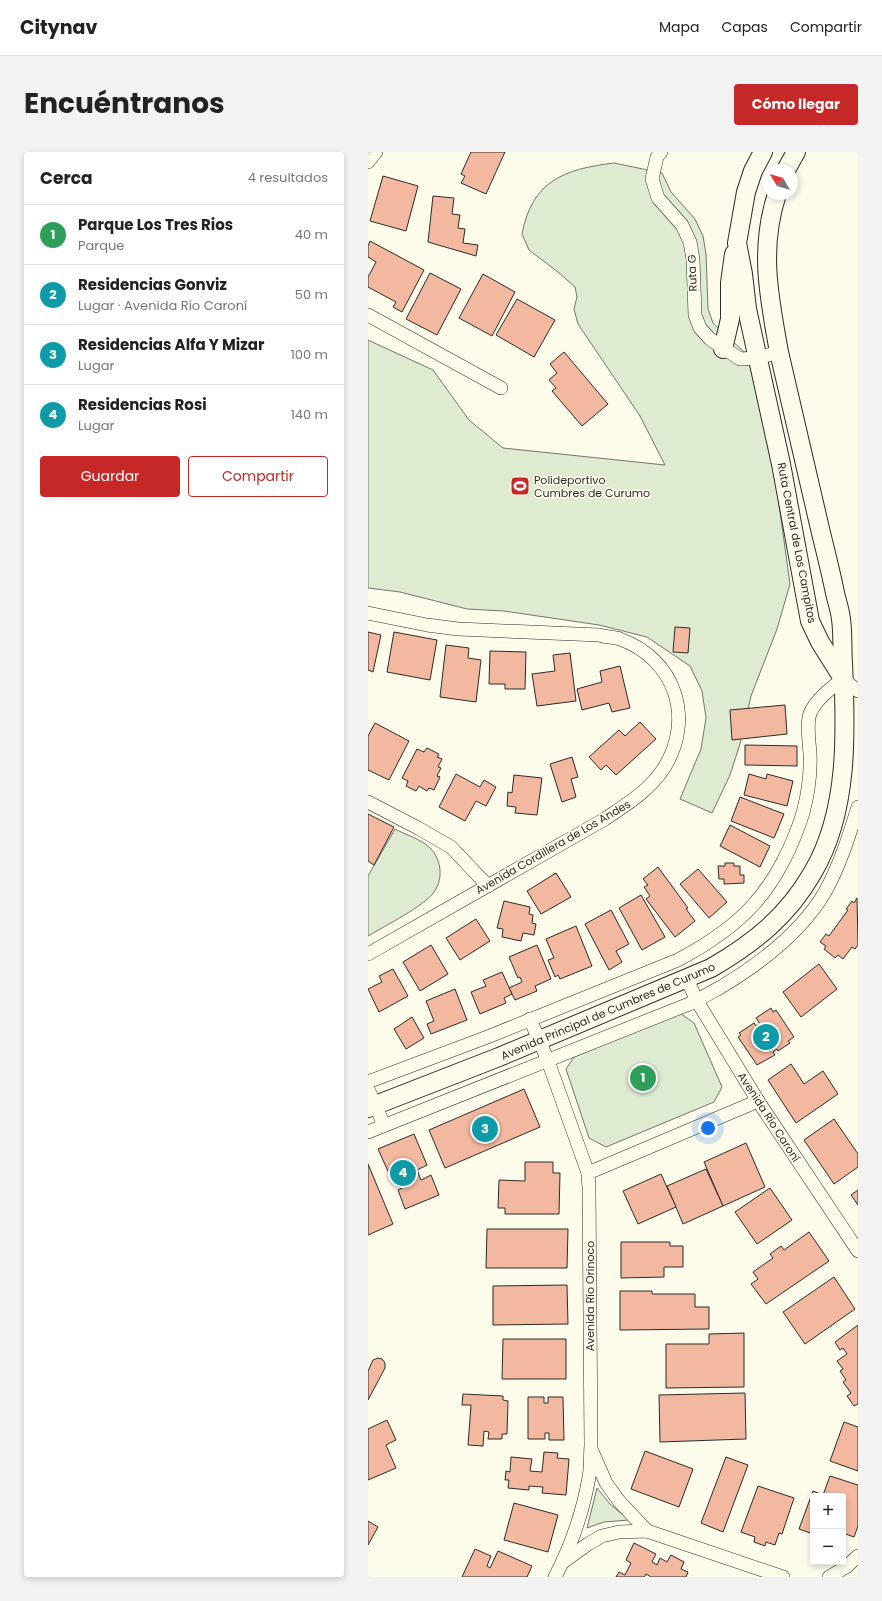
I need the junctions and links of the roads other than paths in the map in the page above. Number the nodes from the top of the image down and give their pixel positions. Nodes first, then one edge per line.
1 (376, 152) edge
2 (661, 152) edge
3 (762, 152) edge
4 (796, 152) edge
5 (368, 162) edge
6 (789, 164) edge
7 (776, 200) edge
8 (737, 243) junction
9 (368, 315) edge
10 (723, 349) junction
11 (779, 352) junction
12 (758, 358) junction
13 (501, 388) dead end
14 (368, 613) edge
15 (844, 680) junction
16 (858, 691) edge
17 (368, 802) edge
18 (858, 807) edge
19 (488, 886) junction
20 (368, 954) edge
21 (687, 979) junction
22 (697, 1001) junction
23 (530, 1019) junction
24 (539, 1040) junction
25 (548, 1061) junction
26 (368, 1082) edge
27 (370, 1100) edge
28 (758, 1102) junction
29 (384, 1126) junction
30 (368, 1132) edge
31 (588, 1173) junction
32 (858, 1250) edge
33 (591, 1446) junction
34 (647, 1531) junction
35 (858, 1556) edge
36 (563, 1563) junction
37 (555, 1577) edge
38 (783, 1577) edge
39 (829, 1577) edge

1 - 5 street
2 - 10 street, Ruta G
3 - 8 main road, Ruta Central de Los Campitos
4 - 6 main road
7 - 11 main road, Ruta Central de Los Campitos
8 - 10 main road
8 - 12 main road, Ruta Central de Los Campitos
9 - 13 street
10 - 12 street, Ruta G
11 - 12 street, Ruta G
11 - 15 main road, Ruta Central de Los Campitos
12 - 15 main road, Ruta Central de Los Campitos
14 - 19 street, Avenida Cordillera de Los Andes
15 - 16 street
15 - 21 main road, Avenida Principal de Cumbres de Curumo
15 - 23 street, Avenida Principal de Cumbres de Curumo
17 - 19 street
18 - 22 street, Avenida Principal de Cumbres de Curumo
19 - 20 street, Avenida Cordillera de Los Andes
21 - 22 street, Avenida Río Caroní
21 - 24 main road, Avenida Principal de Cumbres de Curumo
22 - 25 street, Avenida Principal de Cumbres de Curumo
22 - 28 street, Avenida Río Caroní
23 - 24 street, Avenida Río Orinoco
23 - 26 street, Avenida Principal de Cumbres de Curumo
24 - 25 street, Avenida Río Orinoco
24 - 27 main road, Avenida Principal de Cumbres de Curumo
25 - 29 street, Avenida Principal de Cumbres de Curumo
25 - 31 street, Avenida Río Orinoco
27 - 29 street
28 - 31 street
28 - 32 street, Avenida Río Caroní
29 - 30 street, Avenida Principal de Cumbres de Curumo
31 - 33 street, Avenida Río Orinoco
33 - 34 street
33 - 36 street, Avenida Río Orinoco
34 - 36 street
34 - 38 street
35 - 39 street
36 - 37 street, Avenida Río Orinoco

